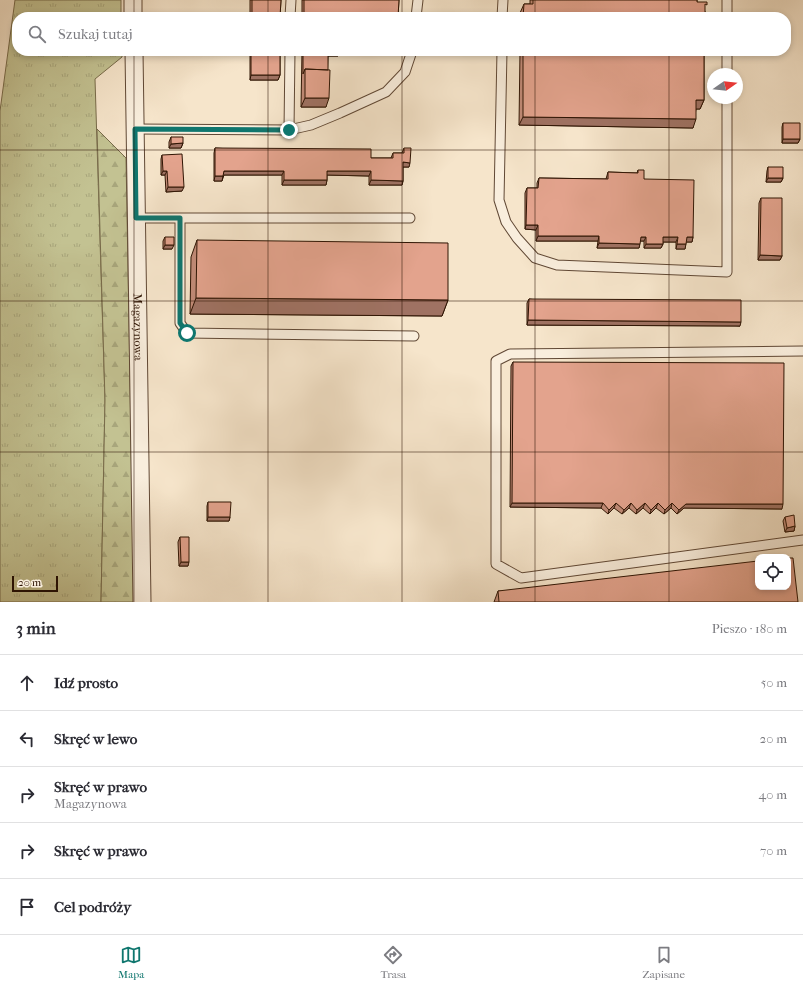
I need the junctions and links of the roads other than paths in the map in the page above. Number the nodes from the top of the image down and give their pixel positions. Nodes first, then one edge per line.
1 (133, 0) edge
2 (291, 0) edge
3 (418, 0) edge
4 (503, 0) edge
5 (727, 0) edge
6 (133, 12) edge
7 (290, 12) edge
8 (417, 12) edge
9 (502, 12) edge
10 (727, 12) edge
11 (134, 56) edge
12 (290, 56) edge
13 (410, 56) edge
14 (502, 56) edge
15 (727, 56) edge
16 (727, 68) edge
17 (727, 104) edge
18 (135, 129) junction
19 (289, 130) junction
20 (136, 218) junction
21 (180, 218) junction
22 (410, 218) dead end
23 (414, 336) dead end
24 (803, 351) edge
25 (803, 540) edge
26 (142, 602) edge

1 - 6 street
2 - 7 lane
3 - 8 lane
4 - 9 lane
5 - 10 lane
11 - 18 street, Magazynowa
12 - 19 lane
13 - 19 lane
14 - 17 lane
15 - 16 lane
18 - 19 lane
18 - 20 street, Magazynowa
20 - 21 lane
20 - 26 street, Magazynowa
21 - 22 lane
21 - 23 lane
24 - 25 lane

